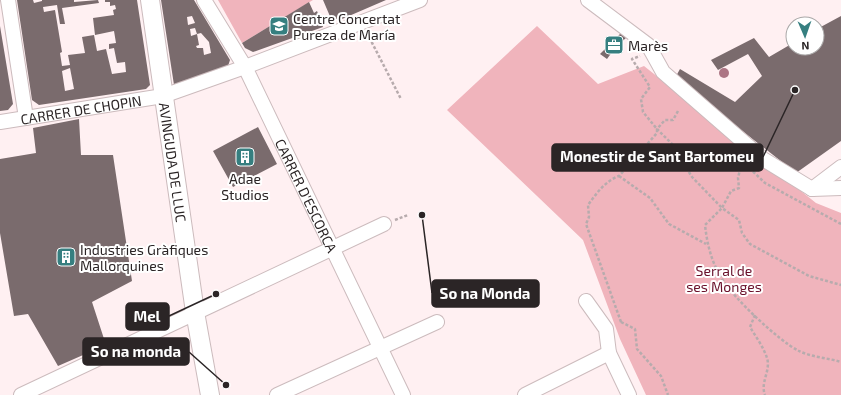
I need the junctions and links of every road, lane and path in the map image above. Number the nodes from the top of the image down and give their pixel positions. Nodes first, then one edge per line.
1 (8, 0) edge
2 (150, 0) edge
3 (204, 0) edge
4 (420, 0) edge
5 (588, 0) edge
6 (361, 22) junction
7 (652, 52) junction
8 (245, 67) junction
9 (163, 96) junction
10 (401, 99) dead end
11 (678, 111) dead end
12 (26, 118) junction
13 (0, 122) edge
14 (657, 129) junction
15 (841, 167) edge
16 (618, 176) junction
17 (841, 188) edge
18 (812, 189) junction
19 (722, 208) junction
20 (384, 224) dead end
21 (841, 224) edge
22 (707, 244) junction
23 (331, 248) junction
24 (841, 286) edge
25 (586, 301) dead end
26 (195, 312) junction
27 (756, 316) junction
28 (437, 322) dead end
29 (621, 322) junction
30 (606, 329) junction
31 (380, 349) junction
32 (609, 353) junction
33 (841, 362) edge
34 (21, 395) edge
35 (210, 395) edge
36 (277, 395) edge
37 (403, 395) edge
38 (525, 395) edge
39 (629, 395) edge
40 (668, 395) edge
41 (765, 395) edge

1 - 12 street
2 - 9 main road, AVINGUDA DE LLUC
3 - 8 street, CARRER D'ESCORCA
4 - 6 street, CARRER DE CHOPIN
5 - 7 street
6 - 8 street, CARRER DE CHOPIN
6 - 10 path
7 - 14 path
7 - 18 street
8 - 9 street, CARRER DE CHOPIN
8 - 23 street, CARRER D'ESCORCA
9 - 12 street, CARRER DE CHOPIN
9 - 26 main road, AVINGUDA DE LLUC
11 - 14 path
12 - 13 street, CARRER DE CHOPIN
14 - 16 path
14 - 19 path
15 - 18 street
16 - 22 path
16 - 29 path
17 - 18 street
19 - 21 path
19 - 22 path
19 - 24 path
20 - 23 street
22 - 27 path
23 - 26 street
23 - 31 street, CARRER D'ESCORCA
25 - 30 street
26 - 34 street
26 - 35 main road, AVINGUDA DE LLUC
27 - 33 path
27 - 41 path
28 - 31 street
29 - 30 path
29 - 40 path
30 - 32 street
31 - 36 street
31 - 37 street, CARRER D'ESCORCA
32 - 38 street
32 - 39 street

